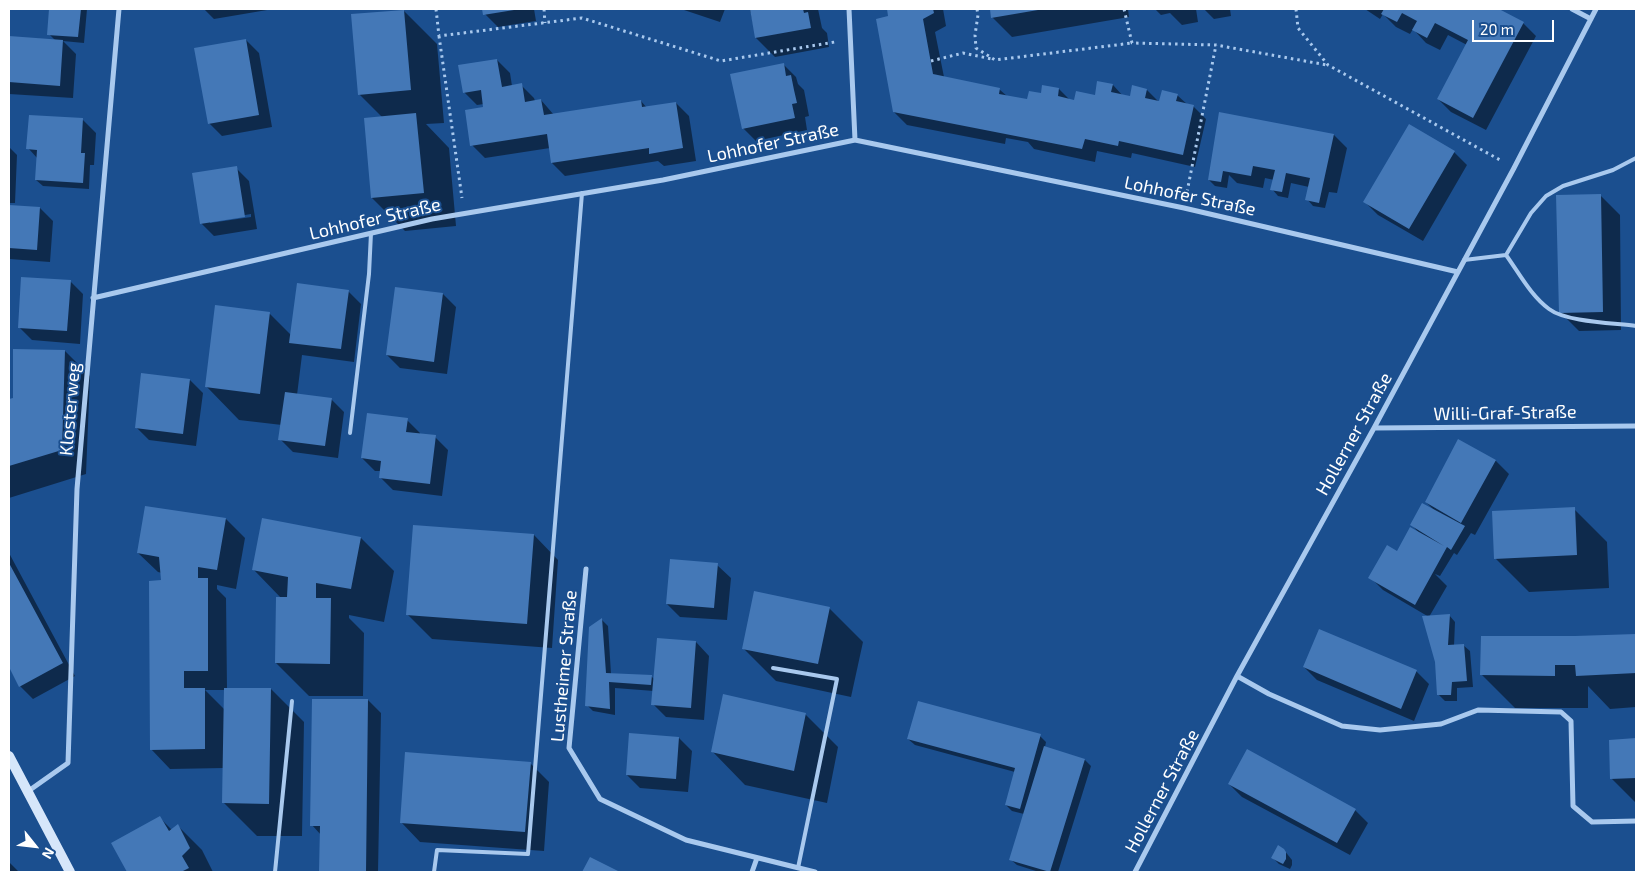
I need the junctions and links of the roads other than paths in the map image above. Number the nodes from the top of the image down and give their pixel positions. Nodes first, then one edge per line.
1 (119, 9) edge
2 (849, 9) edge
3 (1572, 9) edge
4 (1596, 9) edge
5 (1591, 19) junction
6 (855, 140) junction
7 (1636, 158) edge
8 (582, 193) junction
9 (371, 233) junction
10 (1506, 255) junction
11 (1464, 260) junction
12 (1458, 272) junction
13 (93, 298) junction
14 (1636, 326) edge
15 (1636, 426) edge
16 (1374, 428) junction
17 (350, 433) dead end
18 (586, 569) dead end
19 (773, 668) dead end
20 (1237, 676) junction
21 (292, 701) dead end
22 (9, 756) edge
23 (27, 792) junction
24 (1636, 821) edge
25 (757, 858) junction
26 (798, 868) junction
27 (70, 872) edge
28 (275, 872) edge
29 (434, 872) edge
30 (752, 872) edge
31 (815, 872) edge
32 (1135, 872) edge

1 - 13 street, Klosterweg
2 - 6 street
3 - 5 street
4 - 5 street, Hollerner Straße
5 - 11 street, Hollerner Straße
6 - 8 street, Lohhofer Straße
6 - 12 street, Lohhofer Straße
7 - 10 lane
8 - 9 street, Lohhofer Straße
8 - 29 lane
9 - 13 street, Lohhofer Straße
9 - 17 lane
10 - 11 lane
10 - 14 lane
11 - 12 street, Hollerner Straße
12 - 16 street, Hollerner Straße
13 - 23 street, Klosterweg
15 - 16 street, Willi-Graf-Straße
16 - 20 street, Hollerner Straße
18 - 25 street, Lustheimer Straße
19 - 26 lane
20 - 24 street
20 - 32 street, Hollerner Straße
21 - 28 lane
22 - 23 main road
23 - 27 main road
25 - 26 street, Lustheimer Straße
25 - 30 street
26 - 31 street, Lustheimer Straße

